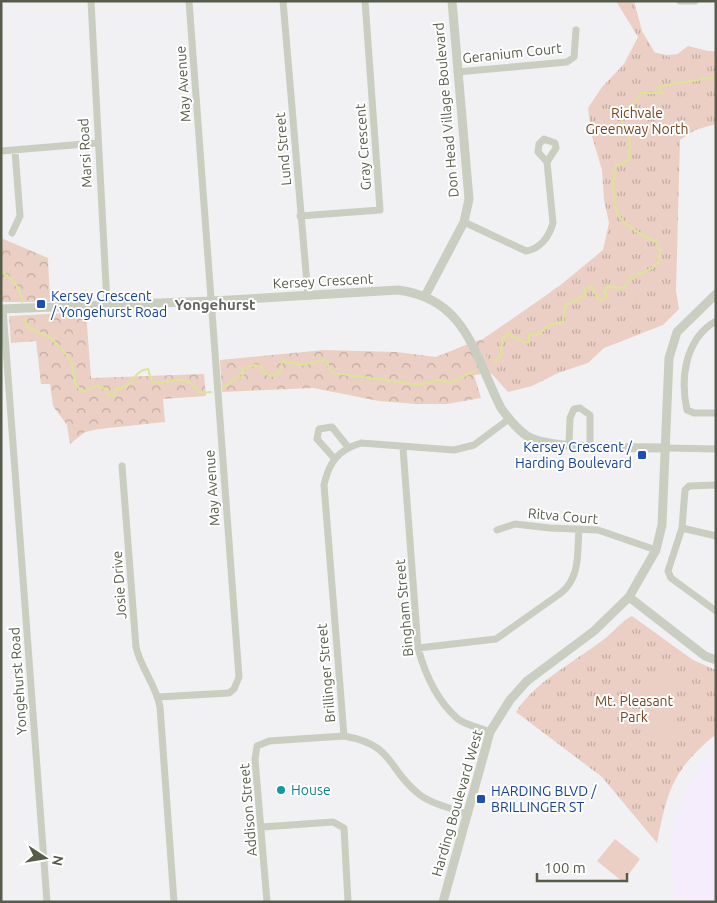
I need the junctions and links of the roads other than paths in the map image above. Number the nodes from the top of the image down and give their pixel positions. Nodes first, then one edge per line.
1 (91, 1) edge
2 (189, 1) edge
3 (283, 1) edge
4 (365, 1) edge
5 (452, 1) edge
6 (680, 1) edge
7 (695, 1) edge
8 (576, 30) dead end
9 (457, 72) junction
10 (97, 144) junction
11 (1, 151) edge
12 (15, 151) junction
13 (547, 162) dead end
14 (300, 216) junction
15 (464, 222) junction
16 (12, 233) dead end
17 (716, 294) edge
18 (308, 296) junction
19 (425, 296) junction
20 (212, 301) junction
21 (107, 304) junction
22 (2, 309) edge
23 (716, 321) edge
24 (716, 413) edge
25 (509, 419) junction
26 (569, 445) junction
27 (590, 446) junction
28 (348, 447) junction
29 (403, 448) junction
30 (666, 448) junction
31 (716, 449) edge
32 (334, 458) junction
33 (122, 466) dead end
34 (716, 485) edge
35 (682, 528) junction
36 (579, 529) junction
37 (497, 530) dead end
38 (716, 536) edge
39 (656, 550) junction
40 (629, 597) junction
41 (716, 611) edge
42 (418, 648) junction
43 (716, 660) edge
44 (158, 697) junction
45 (490, 732) junction
46 (344, 736) junction
47 (467, 814) junction
48 (262, 827) junction
49 (47, 902) edge
50 (174, 902) edge
51 (267, 902) edge
52 (348, 902) edge
53 (443, 902) edge

1 - 10 street, Marsi Road
2 - 20 street, May Avenue
3 - 14 street, Lund Street
4 - 14 street, Gray Crescent
5 - 9 street, Don Head Village Boulevard
6 - 7 street
8 - 9 street, Geranium Court
9 - 15 street, Don Head Village Boulevard
10 - 12 street
10 - 21 street, Marsi Road
11 - 12 street
12 - 16 street
13 - 15 street
14 - 18 street, Lund Street
15 - 19 street, Don Head Village Boulevard
17 - 30 street, Harding Boulevard West
18 - 19 street, Kersey Crescent
18 - 20 street, Kersey Crescent
19 - 25 street, Kersey Crescent
20 - 21 street, Kersey Crescent
20 - 44 street, May Avenue
21 - 22 street, Kersey Crescent
22 - 49 street, Yongehurst Road
23 - 24 street
25 - 26 street, Kersey Crescent
25 - 29 street
26 - 27 street, Kersey Crescent
26 - 27 street
27 - 30 street, Kersey Crescent
28 - 29 street
28 - 32 street
28 - 32 street
29 - 42 street, Bingham Street
30 - 31 street
30 - 39 street, Harding Boulevard West
32 - 46 street, Brillinger Street
33 - 44 street, Josie Drive
34 - 35 street
35 - 38 street
35 - 41 street
36 - 37 street, Ritva Court
36 - 39 street, Ritva Court
36 - 42 street
39 - 40 street, Harding Boulevard West
40 - 43 street
40 - 45 street, Harding Boulevard West
42 - 45 street, Bingham Street
44 - 50 street
45 - 47 street, Harding Boulevard West
46 - 47 street, Brillinger Street
46 - 48 street, Addison Street
47 - 53 street, Harding Boulevard West
48 - 51 street, Addison Street
48 - 52 street

